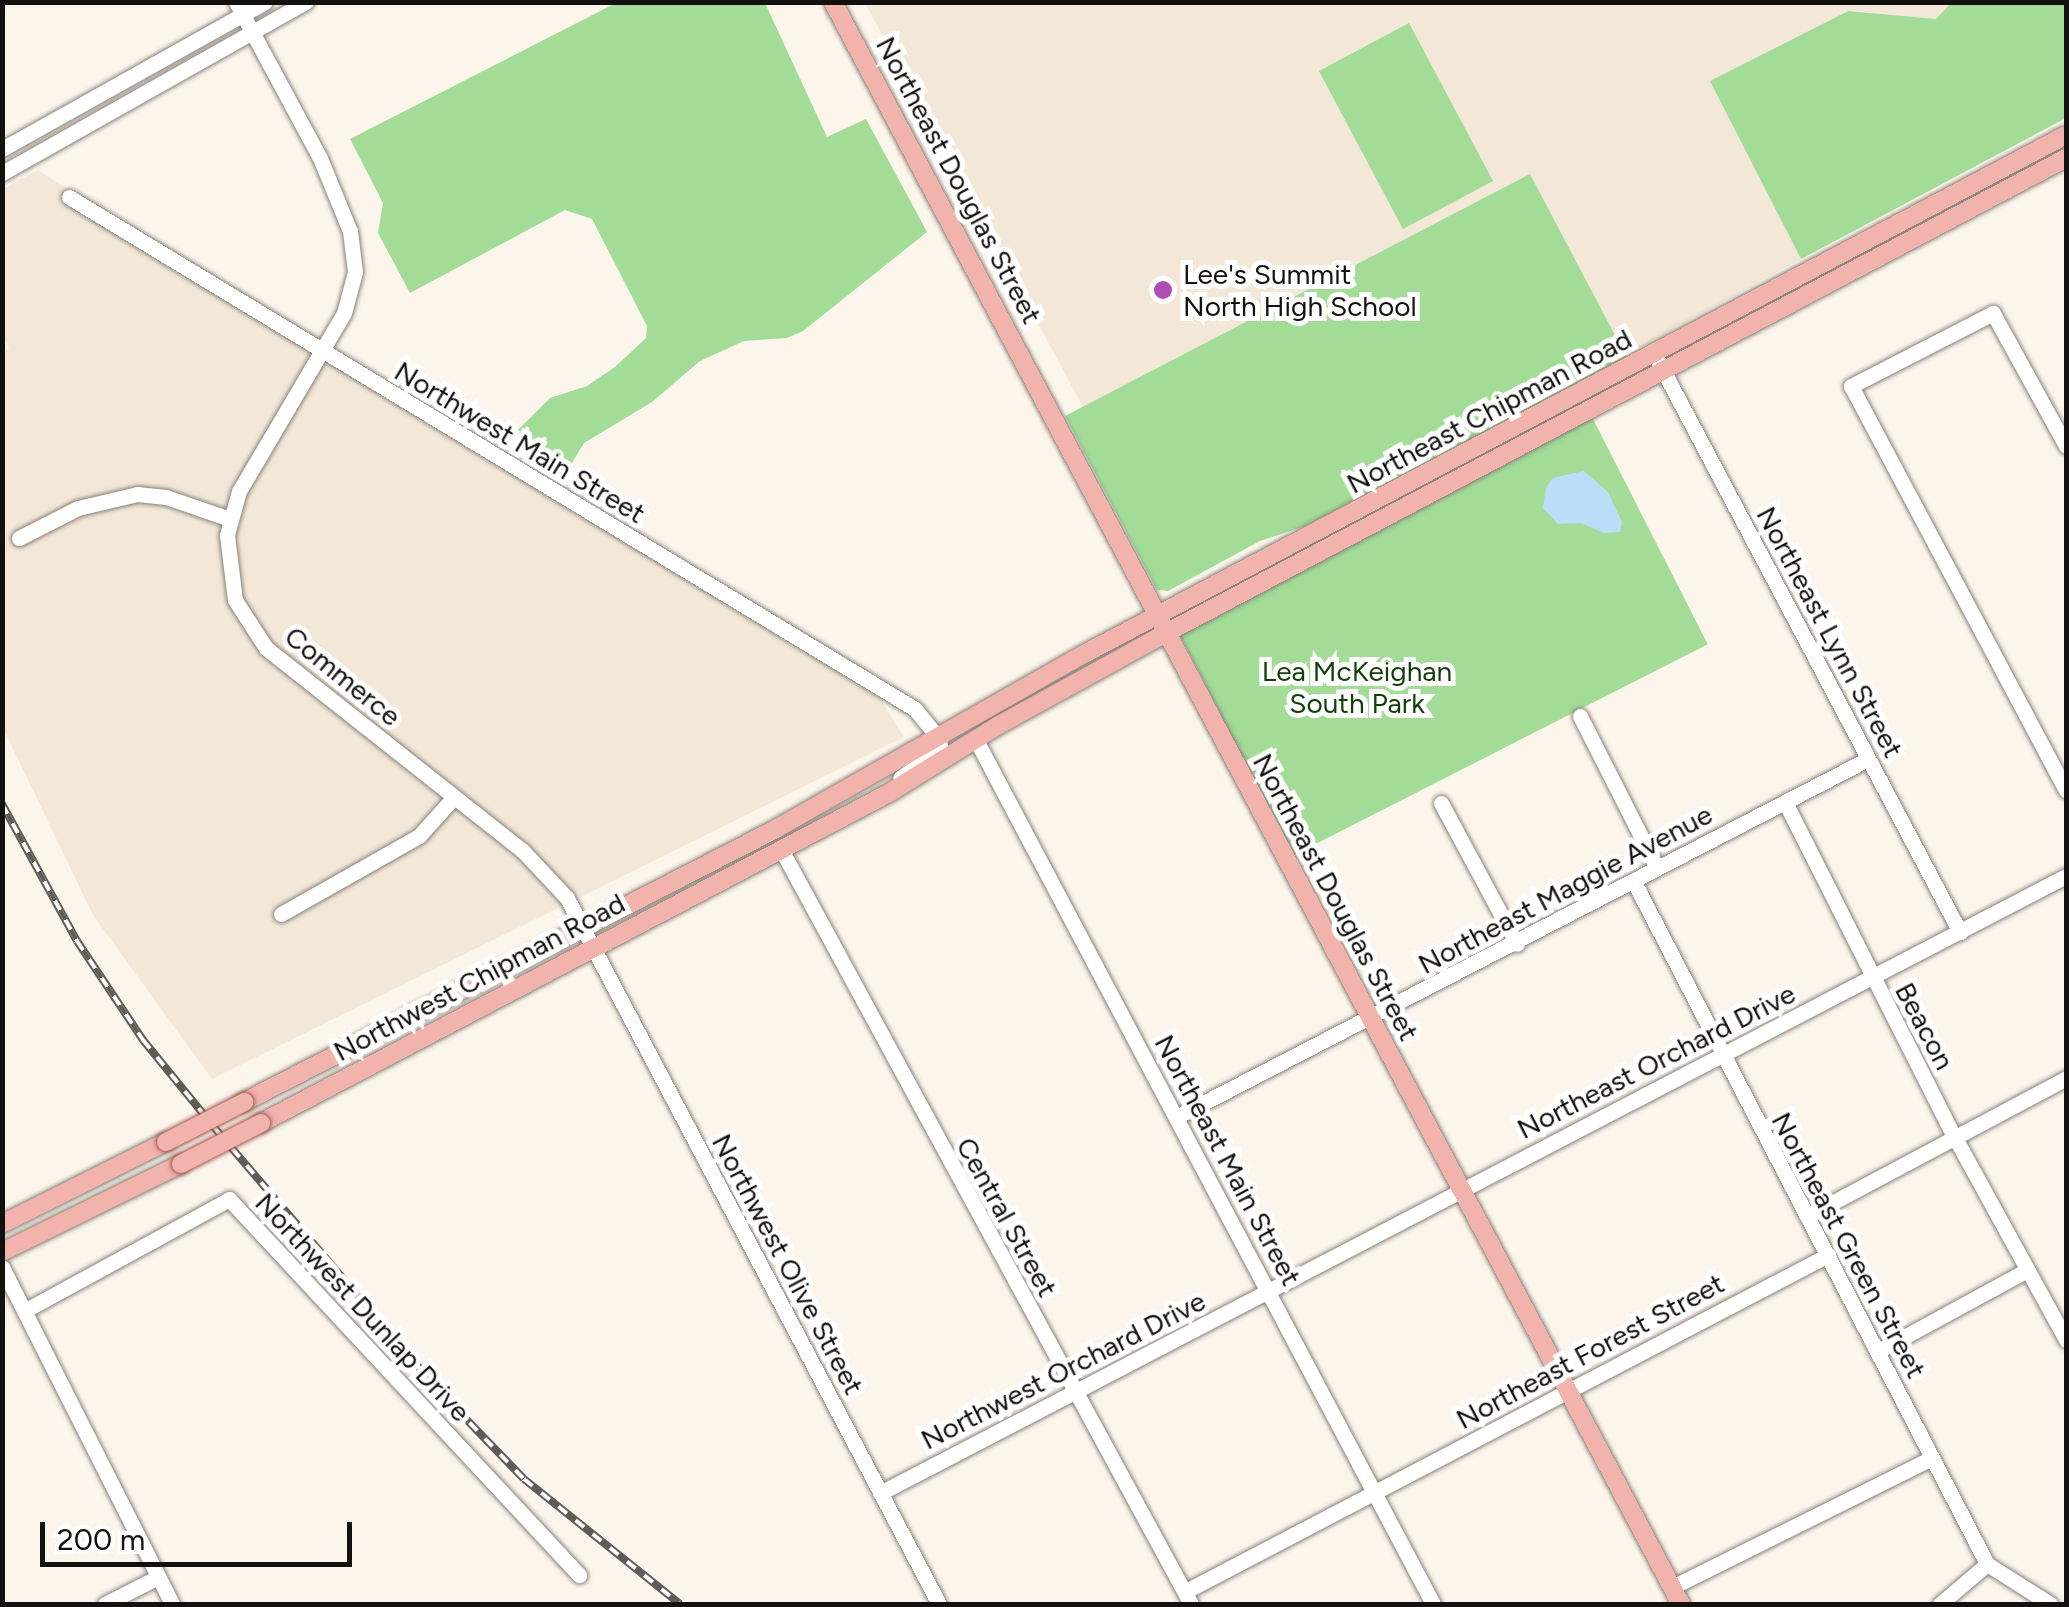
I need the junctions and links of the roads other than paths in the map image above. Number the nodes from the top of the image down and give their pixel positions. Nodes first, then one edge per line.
1 (265, 2) edge
2 (306, 2) edge
3 (833, 2) edge
4 (240, 9) edge
5 (253, 32) junction
6 (2066, 136) edge
7 (6, 147) edge
8 (2066, 158) edge
9 (26, 160) junction
10 (2, 173) edge
11 (69, 197) dead end
12 (322, 350) junction
13 (1659, 363) junction
14 (2066, 446) edge
15 (230, 519) junction
16 (19, 538) dead end
17 (1158, 615) junction
18 (1166, 633) junction
19 (1580, 716) dead end
20 (938, 738) junction
21 (976, 740) junction
22 (1868, 759) junction
23 (2066, 790) edge
24 (888, 793) junction
25 (454, 797) junction
26 (1785, 802) junction
27 (1440, 803) dead end
28 (782, 851) junction
29 (1657, 868) junction
30 (2066, 876) edge
31 (1634, 882) junction
32 (281, 914) dead end
33 (584, 928) junction
34 (1960, 932) junction
35 (1517, 944) junction
36 (593, 946) junction
37 (1871, 977) junction
38 (1368, 1018) junction
39 (1722, 1057) junction
40 (2066, 1078) edge
41 (1178, 1116) junction
42 (1954, 1136) junction
43 (1459, 1191) junction
44 (1807, 1216) junction
45 (2, 1224) edge
46 (2, 1252) edge
47 (1828, 1255) junction
48 (2, 1267) edge
49 (2027, 1270) junction
50 (1269, 1292) junction
51 (24, 1310) junction
52 (2065, 1332) edge
53 (1878, 1351) junction
54 (1568, 1390) junction
55 (1076, 1392) junction
56 (1932, 1458) junction
57 (880, 1492) junction
58 (1375, 1492) junction
59 (1987, 1564) junction
60 (579, 1576) dead end
61 (158, 1577) junction
62 (1676, 1596) edge
63 (1188, 1598) edge
64 (105, 1604) edge
65 (172, 1604) edge
66 (938, 1604) edge
67 (1433, 1604) edge
68 (1940, 1604) edge
69 (2050, 1604) edge

1 - 4 street
2 - 5 street
3 - 17 main road, Northeast Douglas Street
4 - 5 street
4 - 7 street
5 - 9 street
5 - 12 street, Commerce
6 - 13 main road, Northeast Chipman Road
7 - 9 street
8 - 13 main road, Northeast Chipman Road
9 - 10 street
11 - 12 street, Northwest Main Street
12 - 15 street, Commerce
12 - 20 street, Northwest Main Street
13 - 17 main road, Northeast Chipman Road
13 - 18 main road, Northeast Chipman Road
13 - 22 street, Northeast Lynn Street
14 - 23 street
15 - 16 street
15 - 25 street, Commerce
17 - 18 main road, Northeast Douglas Street
17 - 20 main road, Northeast Chipman Road
18 - 21 main road, Northeast Chipman Road
18 - 38 main road, Northeast Douglas Street
19 - 29 street
20 - 24 street
20 - 33 main road, Northwest Chipman Road
21 - 24 main road, Northwest Chipman Road
21 - 41 street, Northeast Main Street
22 - 26 street, Northeast Maggie Avenue
22 - 34 street, Northeast Lynn Street
24 - 28 main road, Northwest Chipman Road
25 - 32 street
25 - 33 street, Commerce
26 - 29 street, Northeast Maggie Avenue
26 - 37 street, Beacon
27 - 35 street
28 - 36 main road, Northwest Chipman Road
28 - 55 street, Central Street
29 - 31 street, Northeast Maggie Avenue
30 - 34 street, Northeast Orchard Drive
31 - 35 street, Northeast Maggie Avenue
31 - 39 street, Northeast Green Street
33 - 36 street, Northwest Olive Street
33 - 45 main road, Northwest Chipman Road, bridge
34 - 37 street, Northeast Orchard Drive
35 - 38 street, Northeast Maggie Avenue
36 - 46 main road, Northwest Chipman Road, bridge
36 - 57 street, Northwest Olive Street
37 - 39 street, Northeast Orchard Drive
37 - 42 street, Beacon
38 - 41 street, Northeast Maggie Avenue
38 - 43 main road, Northeast Douglas Street
39 - 43 street, Northeast Orchard Drive
39 - 44 street, Northeast Green Street
40 - 42 street
41 - 50 street, Northeast Main Street
42 - 44 street
42 - 49 street, Beacon
43 - 50 street, Northeast Orchard Drive
43 - 54 main road, Northeast Douglas Street
44 - 47 street, Northeast Green Street
47 - 53 street, Northeast Green Street
47 - 54 street, Northeast Forest Street
48 - 51 street
49 - 52 street, Beacon
49 - 53 street
50 - 55 street, Northwest Orchard Drive
50 - 58 street, Northeast Main Street
51 - 60 street, Northwest Dunlap Drive
51 - 61 street
53 - 56 street, Northeast Green Street
54 - 58 street, Northeast Forest Street
54 - 62 main road, Northeast Douglas Street
55 - 57 street, Northwest Orchard Drive
55 - 63 street, Central Street
56 - 59 street, Northeast Green Street
56 - 62 street
57 - 66 street, Northwest Olive Street
58 - 63 street, Northeast Forest Street
58 - 67 street, Northeast Main Street
59 - 68 street
59 - 69 street
61 - 64 street
61 - 65 street

